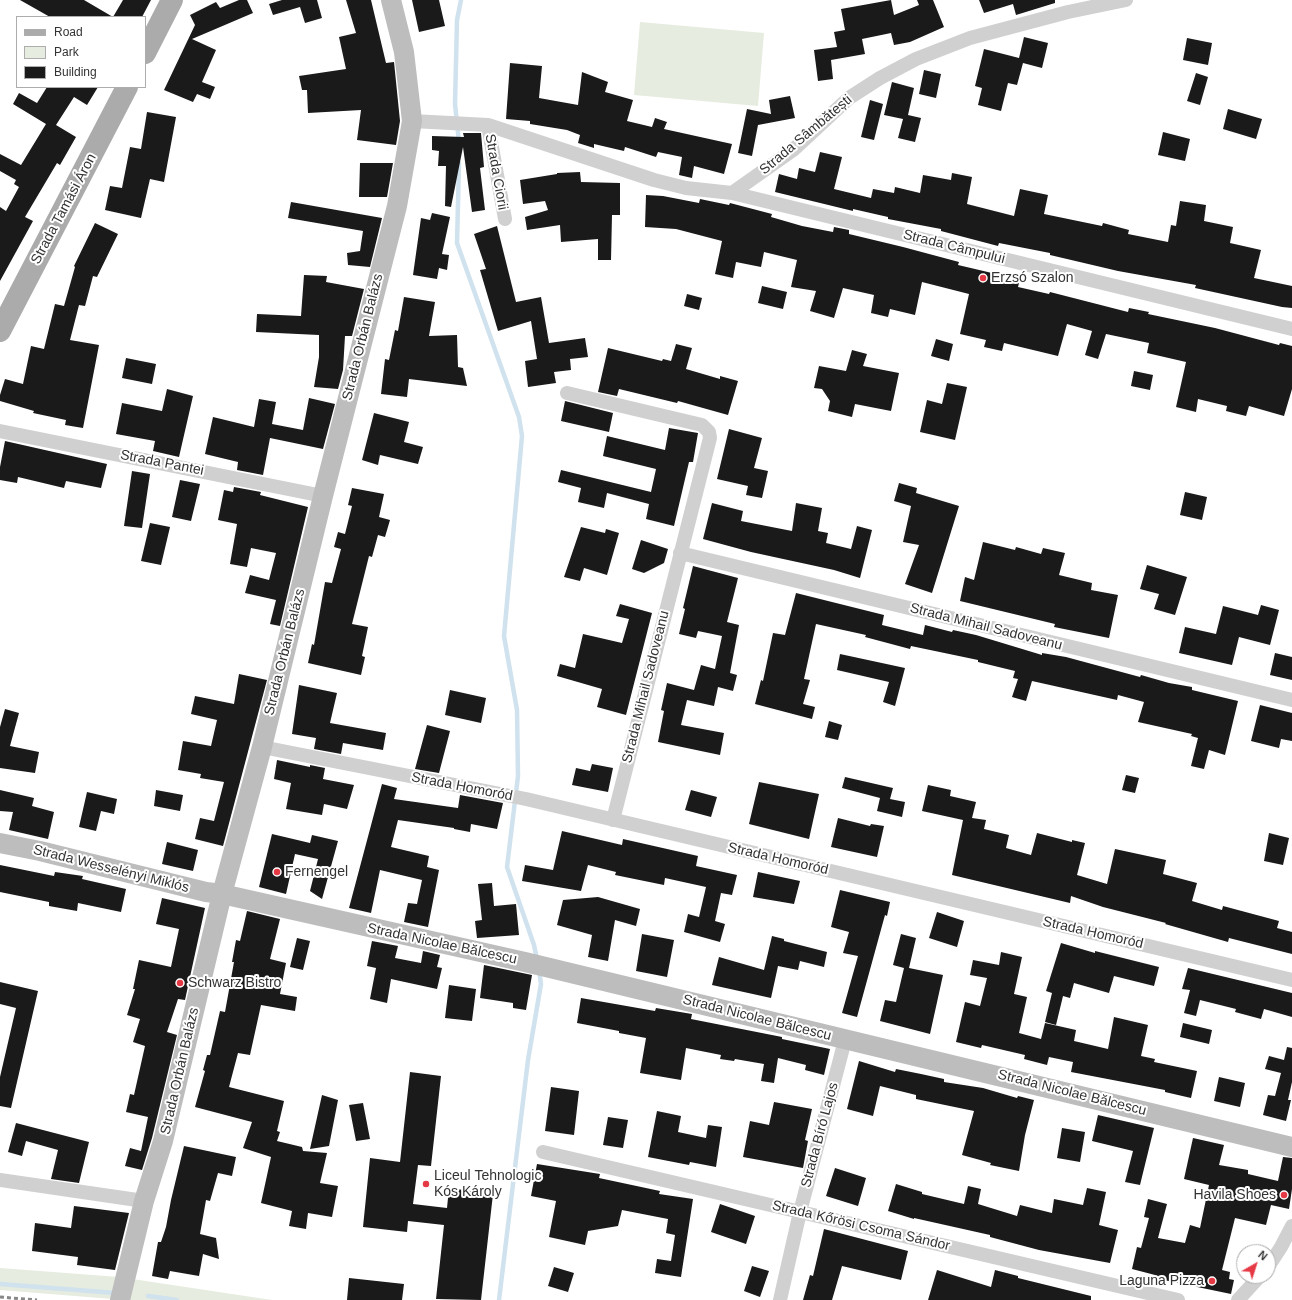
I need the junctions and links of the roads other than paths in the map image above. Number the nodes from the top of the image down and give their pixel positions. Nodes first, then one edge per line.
1 (172, 0) edge
2 (391, 0) edge
3 (1126, 0) edge
4 (146, 51) edge
5 (126, 88) edge
6 (412, 121) junction
7 (488, 126) junction
8 (732, 193) junction
9 (505, 220) dead end
10 (1292, 329) edge
11 (0, 331) edge
12 (568, 393) dead end
13 (0, 431) edge
14 (323, 496) junction
15 (680, 553) junction
16 (1292, 700) edge
17 (262, 747) junction
18 (613, 820) junction
19 (0, 843) edge
20 (222, 894) junction
21 (1292, 980) edge
22 (845, 1040) junction
23 (1292, 1147) edge
24 (543, 1152) dead end
25 (0, 1180) edge
26 (144, 1202) junction
27 (800, 1212) junction
28 (1292, 1226) edge
29 (1276, 1255) edge
30 (1253, 1284) edge
31 (120, 1300) edge
32 (780, 1300) edge
33 (1178, 1300) edge
34 (1238, 1300) edge

1 - 4 main road
2 - 6 main road, Strada Orbán Balázs
3 - 8 street, Strada Sâmbătești
5 - 11 main road, Strada Tamási Áron
6 - 7 street
6 - 14 main road, Strada Orbán Balázs
7 - 8 street
7 - 9 street, Strada Ciorii
8 - 10 street, Strada Câmpului
12 - 15 street, Strada Mihail Sadoveanu
13 - 14 street, Strada Pantei
14 - 17 main road, Strada Orbán Balázs
15 - 16 street, Strada Mihail Sadoveanu
15 - 18 street, Strada Mihail Sadoveanu
17 - 18 street, Strada Homoród
17 - 20 main road, Strada Orbán Balázs
18 - 21 street, Strada Homoród
19 - 20 main road, Strada Wesselényi Miklós
20 - 22 main road, Strada Nicolae Bălcescu
20 - 26 main road, Strada Orbán Balázs
22 - 23 main road, Strada Nicolae Bălcescu
22 - 27 street, Strada Bíró Lajos
24 - 27 street, Strada Kőrösi Csoma Sándor
25 - 26 street
26 - 31 main road, Strada Orbán Balázs
27 - 32 street, Strada Bíró Lajos
27 - 33 street, Strada Kőrösi Csoma Sándor
28 - 29 street
30 - 34 street

